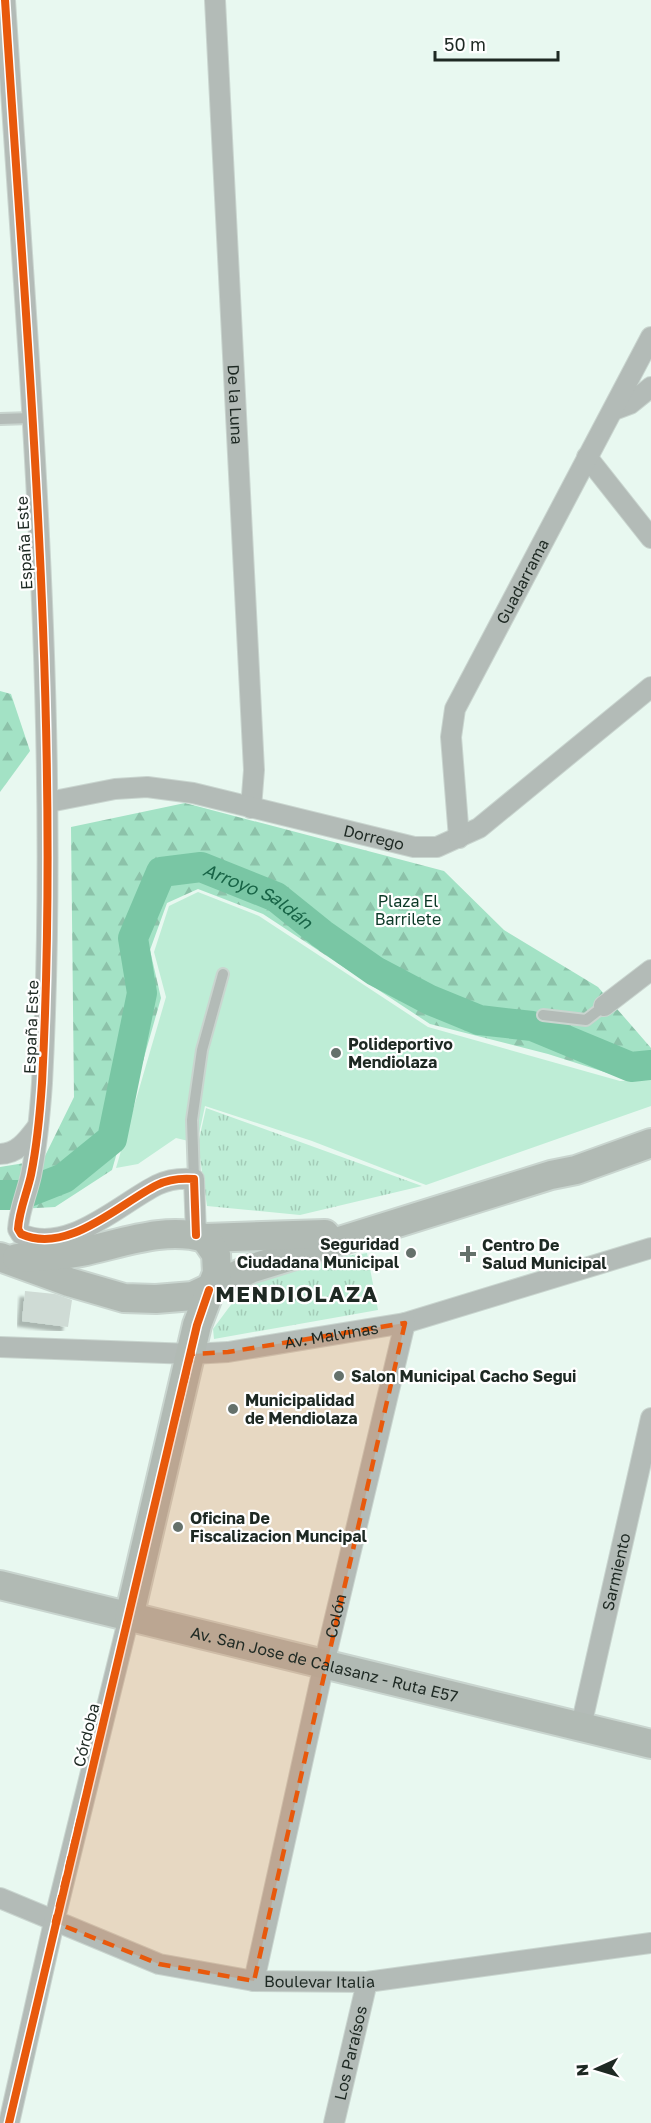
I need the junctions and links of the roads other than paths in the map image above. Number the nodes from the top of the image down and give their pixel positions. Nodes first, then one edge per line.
1 (4, 0) edge
2 (215, 0) edge
3 (651, 337) edge
4 (651, 387) edge
5 (614, 410) junction
6 (31, 418) junction
7 (0, 419) edge
8 (587, 457) junction
9 (651, 538) edge
10 (651, 687) edge
11 (48, 802) junction
12 (251, 808) junction
13 (459, 838) junction
14 (651, 970) edge
15 (224, 974) dead end
16 (604, 1006) joint
17 (543, 1015) dead end
18 (38, 1126) junction
19 (651, 1131) edge
20 (651, 1143) edge
21 (0, 1154) edge
22 (551, 1174) junction
23 (194, 1179) junction
24 (371, 1231) junction
25 (200, 1237) junction
26 (116, 1243) junction
27 (651, 1248) edge
28 (3, 1258) edge
29 (209, 1290) junction
30 (131, 1299) junction
31 (405, 1323) junction
32 (0, 1347) edge
33 (192, 1354) junction
34 (651, 1418) edge
35 (0, 1585) edge
36 (129, 1617) junction
37 (324, 1664) junction
38 (581, 1726) junction
39 (651, 1744) edge
40 (0, 1898) edge
41 (54, 1922) junction
42 (651, 1943) edge
43 (254, 1981) junction
44 (367, 1982) junction
45 (9, 2123) edge
46 (334, 2123) edge

1 - 6 street, España Este
2 - 12 street, De la Luna
3 - 5 street, Guadarrama
4 - 5 street
5 - 8 street, Guadarrama
6 - 7 lane
6 - 11 street, España Este
8 - 9 street
8 - 13 street, Guadarrama
10 - 13 street, Dorrego
11 - 12 street, Dorrego
11 - 18 street, España Este
12 - 13 street, Dorrego
14 - 16 street
15 - 23 lane
16 - 17 lane
18 - 21 street
18 - 23 street, España Este
19 - 22 main road
20 - 22 main road
22 - 24 main road
23 - 25 street
24 - 25 main road
24 - 29 main road
25 - 26 main road
25 - 29 main road, Córdoba
26 - 28 main road
26 - 30 main road
27 - 31 street, Av. Malvinas
28 - 30 main road
29 - 30 main road
29 - 33 main road, Córdoba
30 - 33 main road
31 - 33 street, Av. Malvinas
31 - 37 street, Colón
32 - 33 street, Av. Malvinas
33 - 36 main road, Córdoba
34 - 38 street, Sarmiento
35 - 36 main road, Av. San Jose de Calasanz - Ruta E57
36 - 37 main road, Av. San Jose de Calasanz - Ruta E57
36 - 41 street, Córdoba
37 - 38 main road, Av. San Jose de Calasanz - Ruta E57
37 - 43 street, Colón
38 - 39 main road, Av. San Jose de Calasanz - Ruta E57
40 - 41 street, Boulevar Italia
41 - 43 street, Boulevar Italia
41 - 45 street, Córdoba
42 - 44 street, Boulevar Italia
43 - 44 street, Boulevar Italia
44 - 46 street, Los Paraísos

